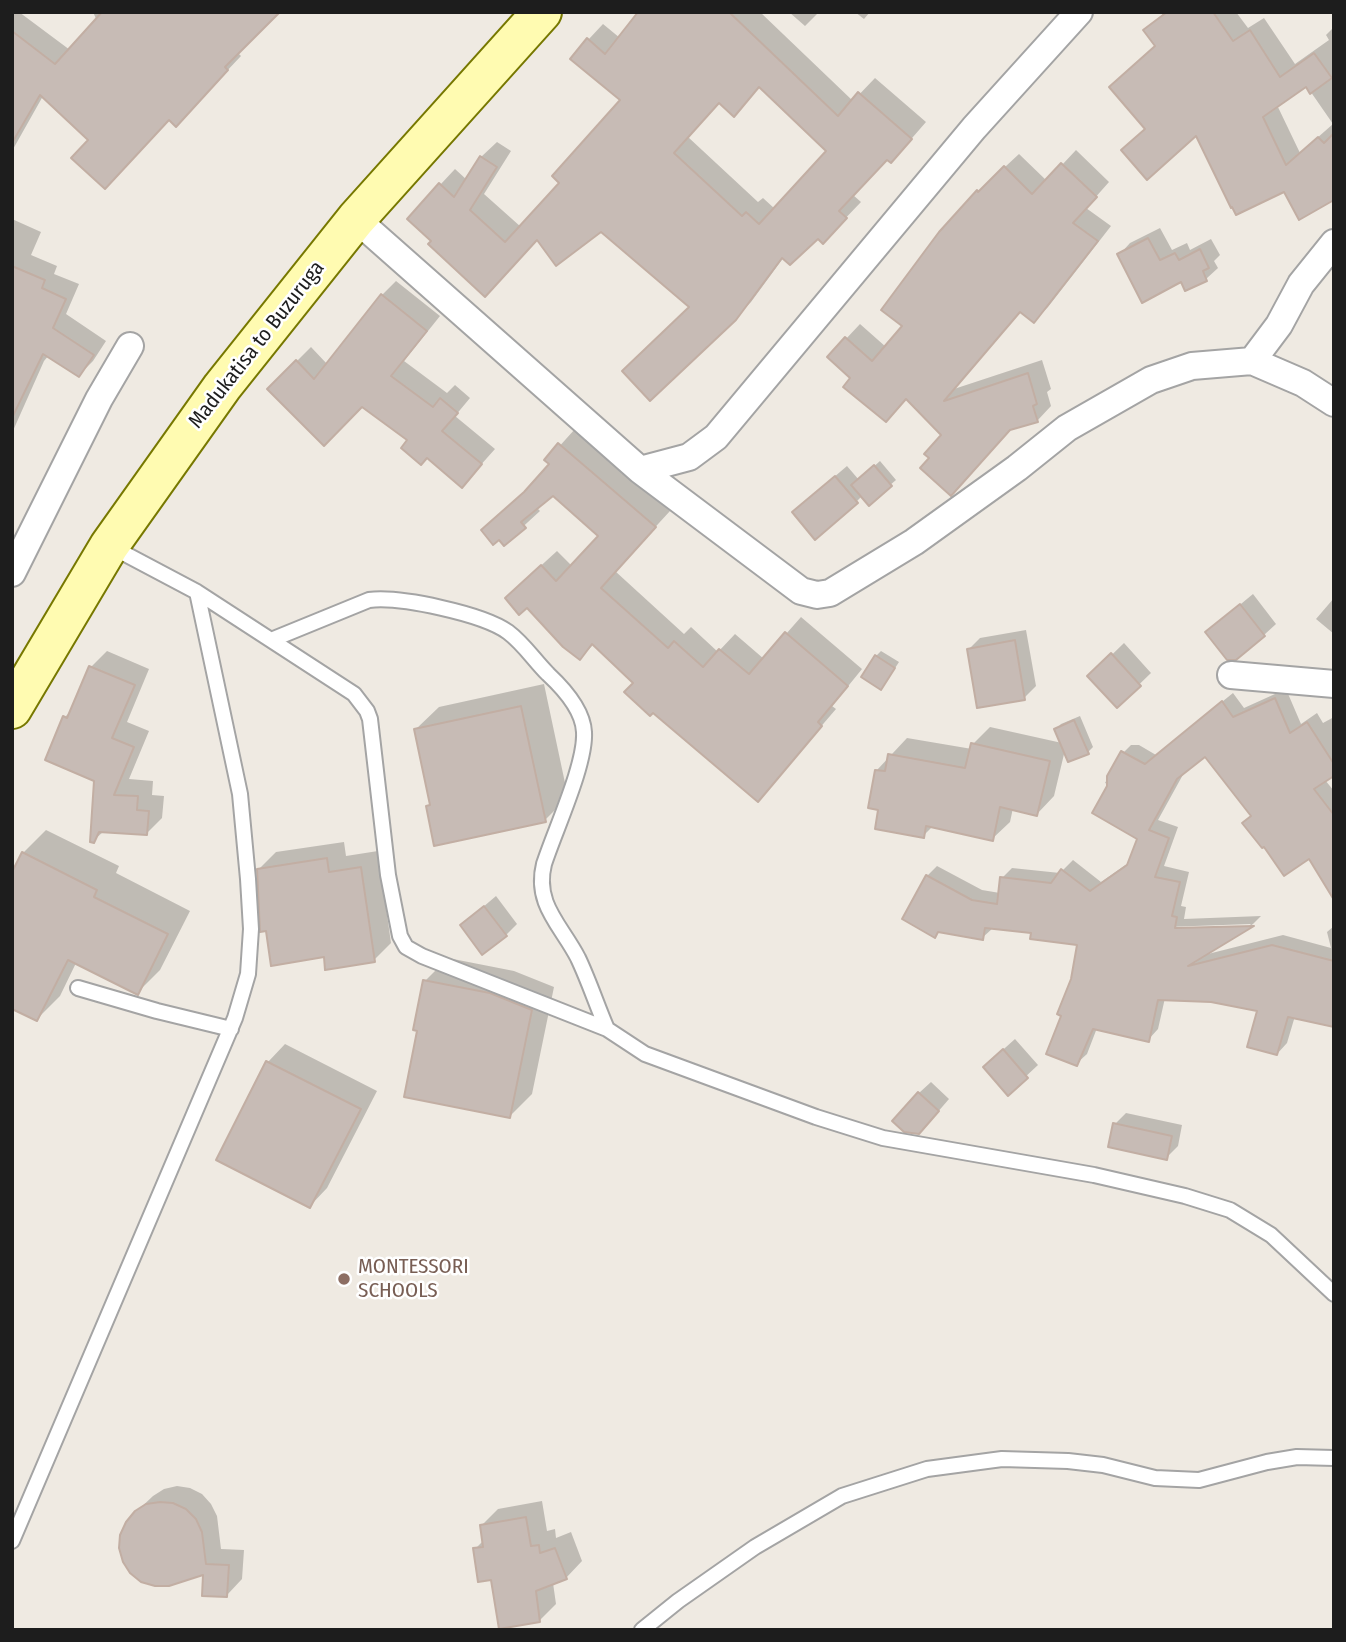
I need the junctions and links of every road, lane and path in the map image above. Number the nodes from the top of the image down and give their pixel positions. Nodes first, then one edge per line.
1 (542, 12) edge
2 (1079, 12) edge
3 (356, 219) junction
4 (1334, 243) edge
5 (130, 346) dead end
6 (1252, 360) junction
7 (1334, 403) edge
8 (640, 470) junction
9 (109, 546) junction
10 (12, 573) edge
11 (197, 592) junction
12 (271, 640) junction
13 (1231, 675) dead end
14 (1334, 684) edge
15 (12, 709) edge
16 (78, 988) dead end
17 (230, 1028) junction
18 (607, 1029) junction
19 (1334, 1294) edge
20 (1334, 1458) edge
21 (12, 1541) edge
22 (642, 1630) edge

1 - 3 main road, Madukatisa to Buzuruga
2 - 8 street
3 - 8 street
3 - 9 main road, Madukatisa to Buzuruga
4 - 6 street
5 - 10 street
6 - 7 street
6 - 8 street
9 - 11 lane
9 - 15 main road, Madukatisa to Buzuruga
11 - 12 lane
11 - 17 lane
12 - 18 lane
12 - 18 lane
13 - 14 street
16 - 17 lane
17 - 21 lane
18 - 19 lane
20 - 22 lane

